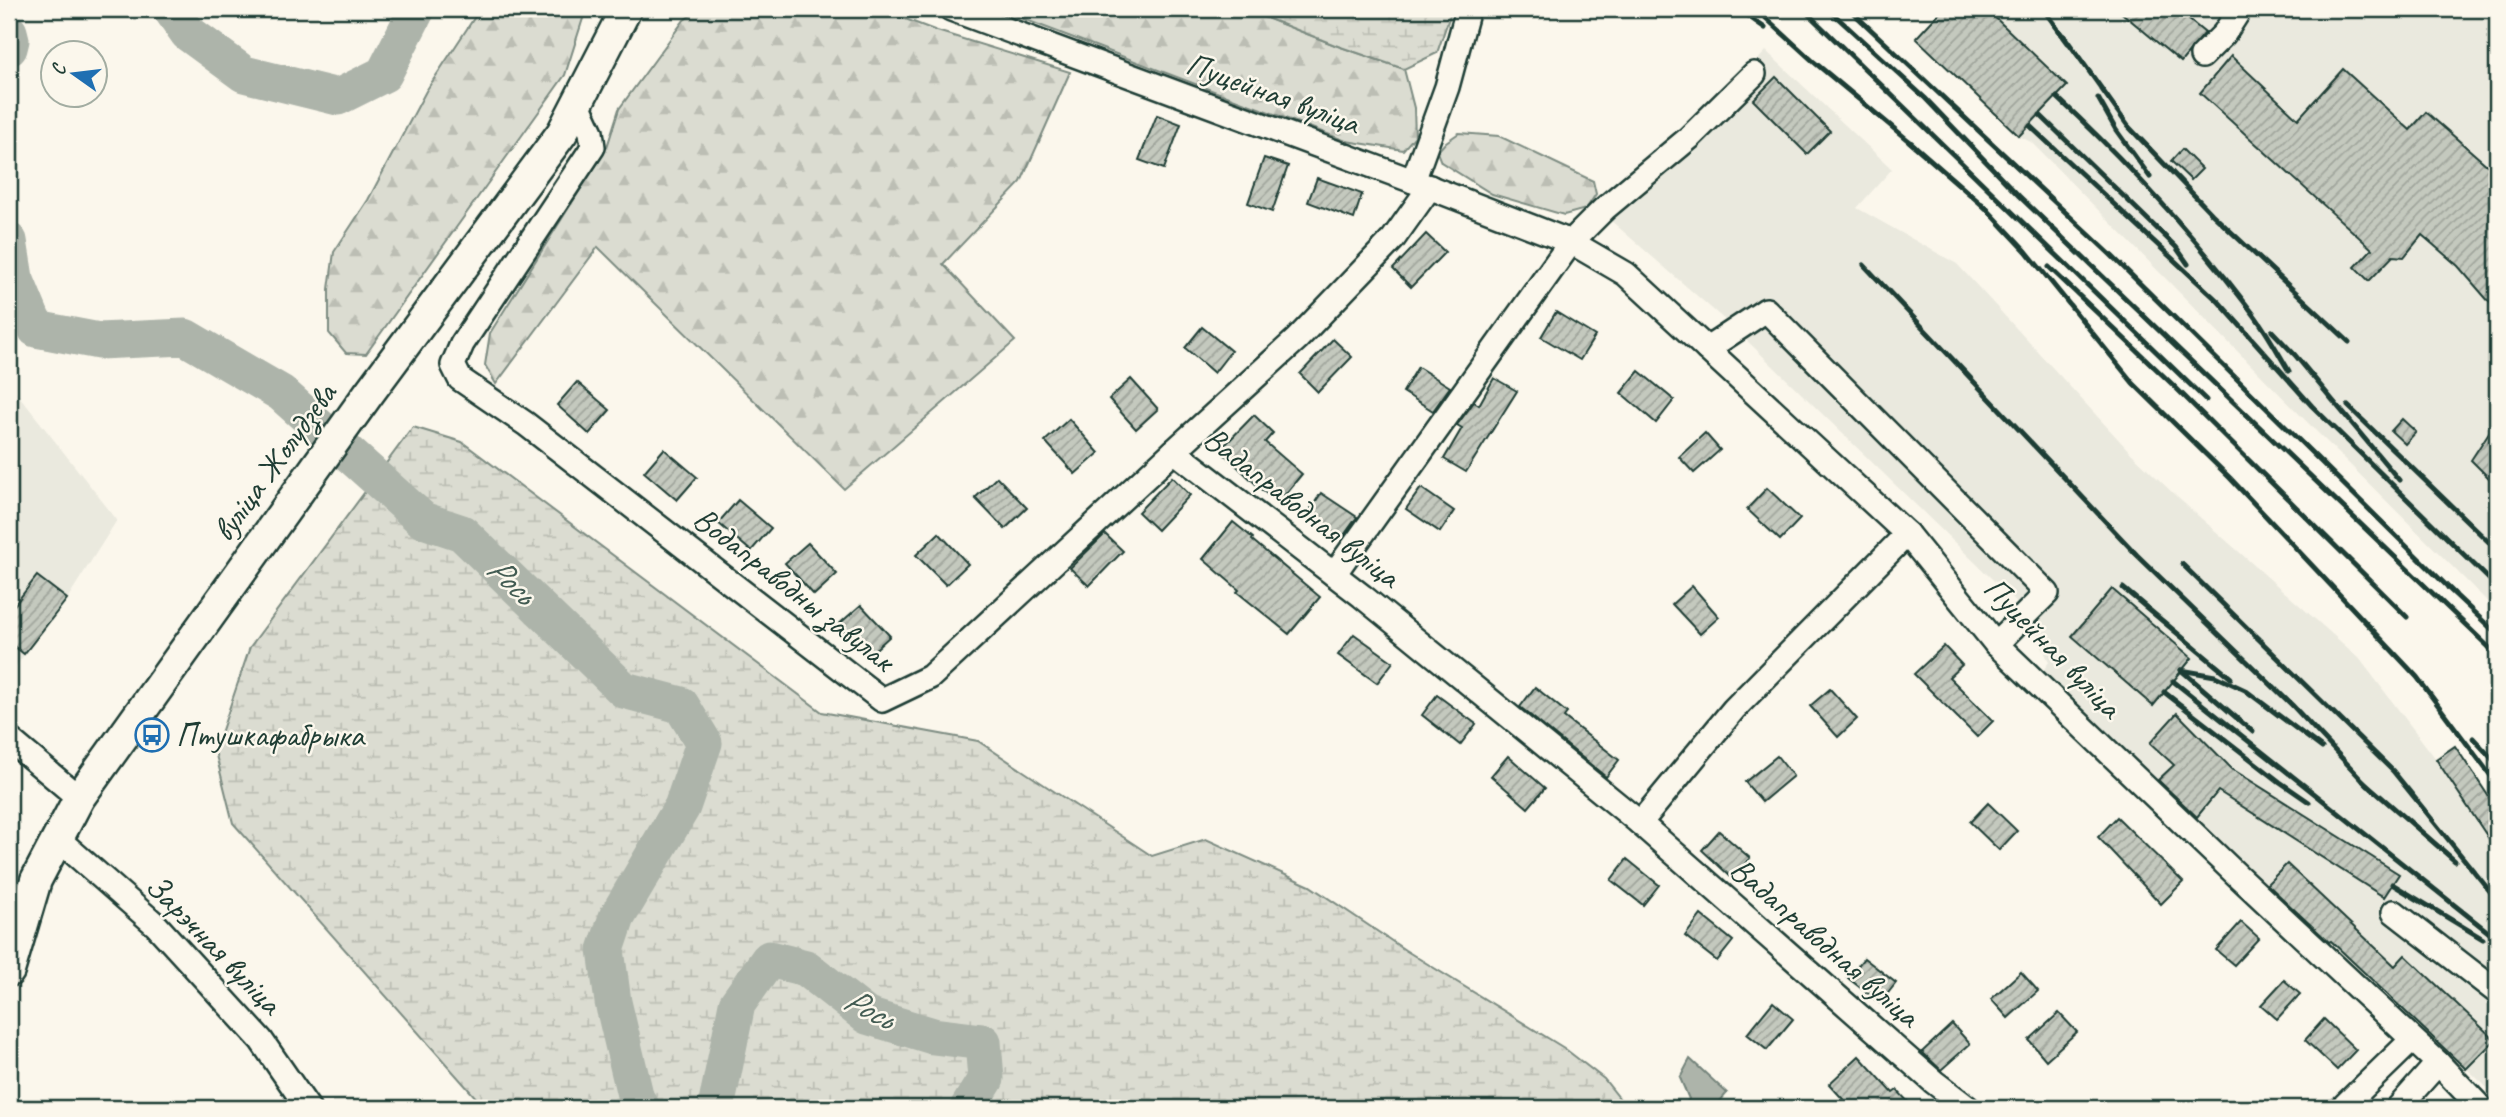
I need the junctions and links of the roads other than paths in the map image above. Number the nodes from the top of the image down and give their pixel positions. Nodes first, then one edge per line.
1 (626, 9) edge
2 (951, 9) edge
3 (1468, 9) edge
4 (2240, 9) edge
5 (2202, 56) dead end
6 (1754, 74) dead end
7 (578, 104) junction
8 (1422, 184) junction
9 (1571, 242) junction
10 (1707, 349) junction
11 (1174, 451) junction
12 (1907, 534) junction
13 (1334, 574) junction
14 (1996, 644) junction
15 (9, 739) edge
16 (79, 798) junction
17 (1640, 823) junction
18 (58, 839) junction
19 (2394, 912) dead end
20 (9, 971) edge
21 (2497, 992) edge
22 (2412, 1040) junction
23 (2438, 1063) junction
24 (308, 1108) edge
25 (1968, 1108) edge
26 (2342, 1108) edge
27 (2398, 1108) edge
28 (2481, 1108) edge

1 - 7 main road, вуліца Жолудзева
2 - 8 street, Пуцейная вуліца
3 - 8 street, Вадаправодная вуліца
4 - 5 street
6 - 9 street
7 - 11 street, Водаправодны завулак
7 - 16 main road, вуліца Жолудзева
8 - 9 street, Пуцейная вуліца
8 - 11 street, Вадаправодная вуліца
9 - 10 street, Пуцейная вуліца
9 - 13 street
10 - 12 street, Пуцейная вуліца
10 - 14 street
11 - 13 street, Вадаправодная вуліца
12 - 14 street, Пуцейная вуліца
12 - 17 street
13 - 17 street, Вадаправодная вуліца
14 - 22 street, Пуцейная вуліца
15 - 16 street
16 - 18 main road, вуліца Жолудзева
17 - 25 street, Вадаправодная вуліца
18 - 20 main road, вуліца Жолудзева
18 - 24 street, Зарэчная вуліца
19 - 21 street
22 - 23 street, Пуцейная вуліца
22 - 26 street
23 - 27 street
23 - 28 street, Пуцейная вуліца

